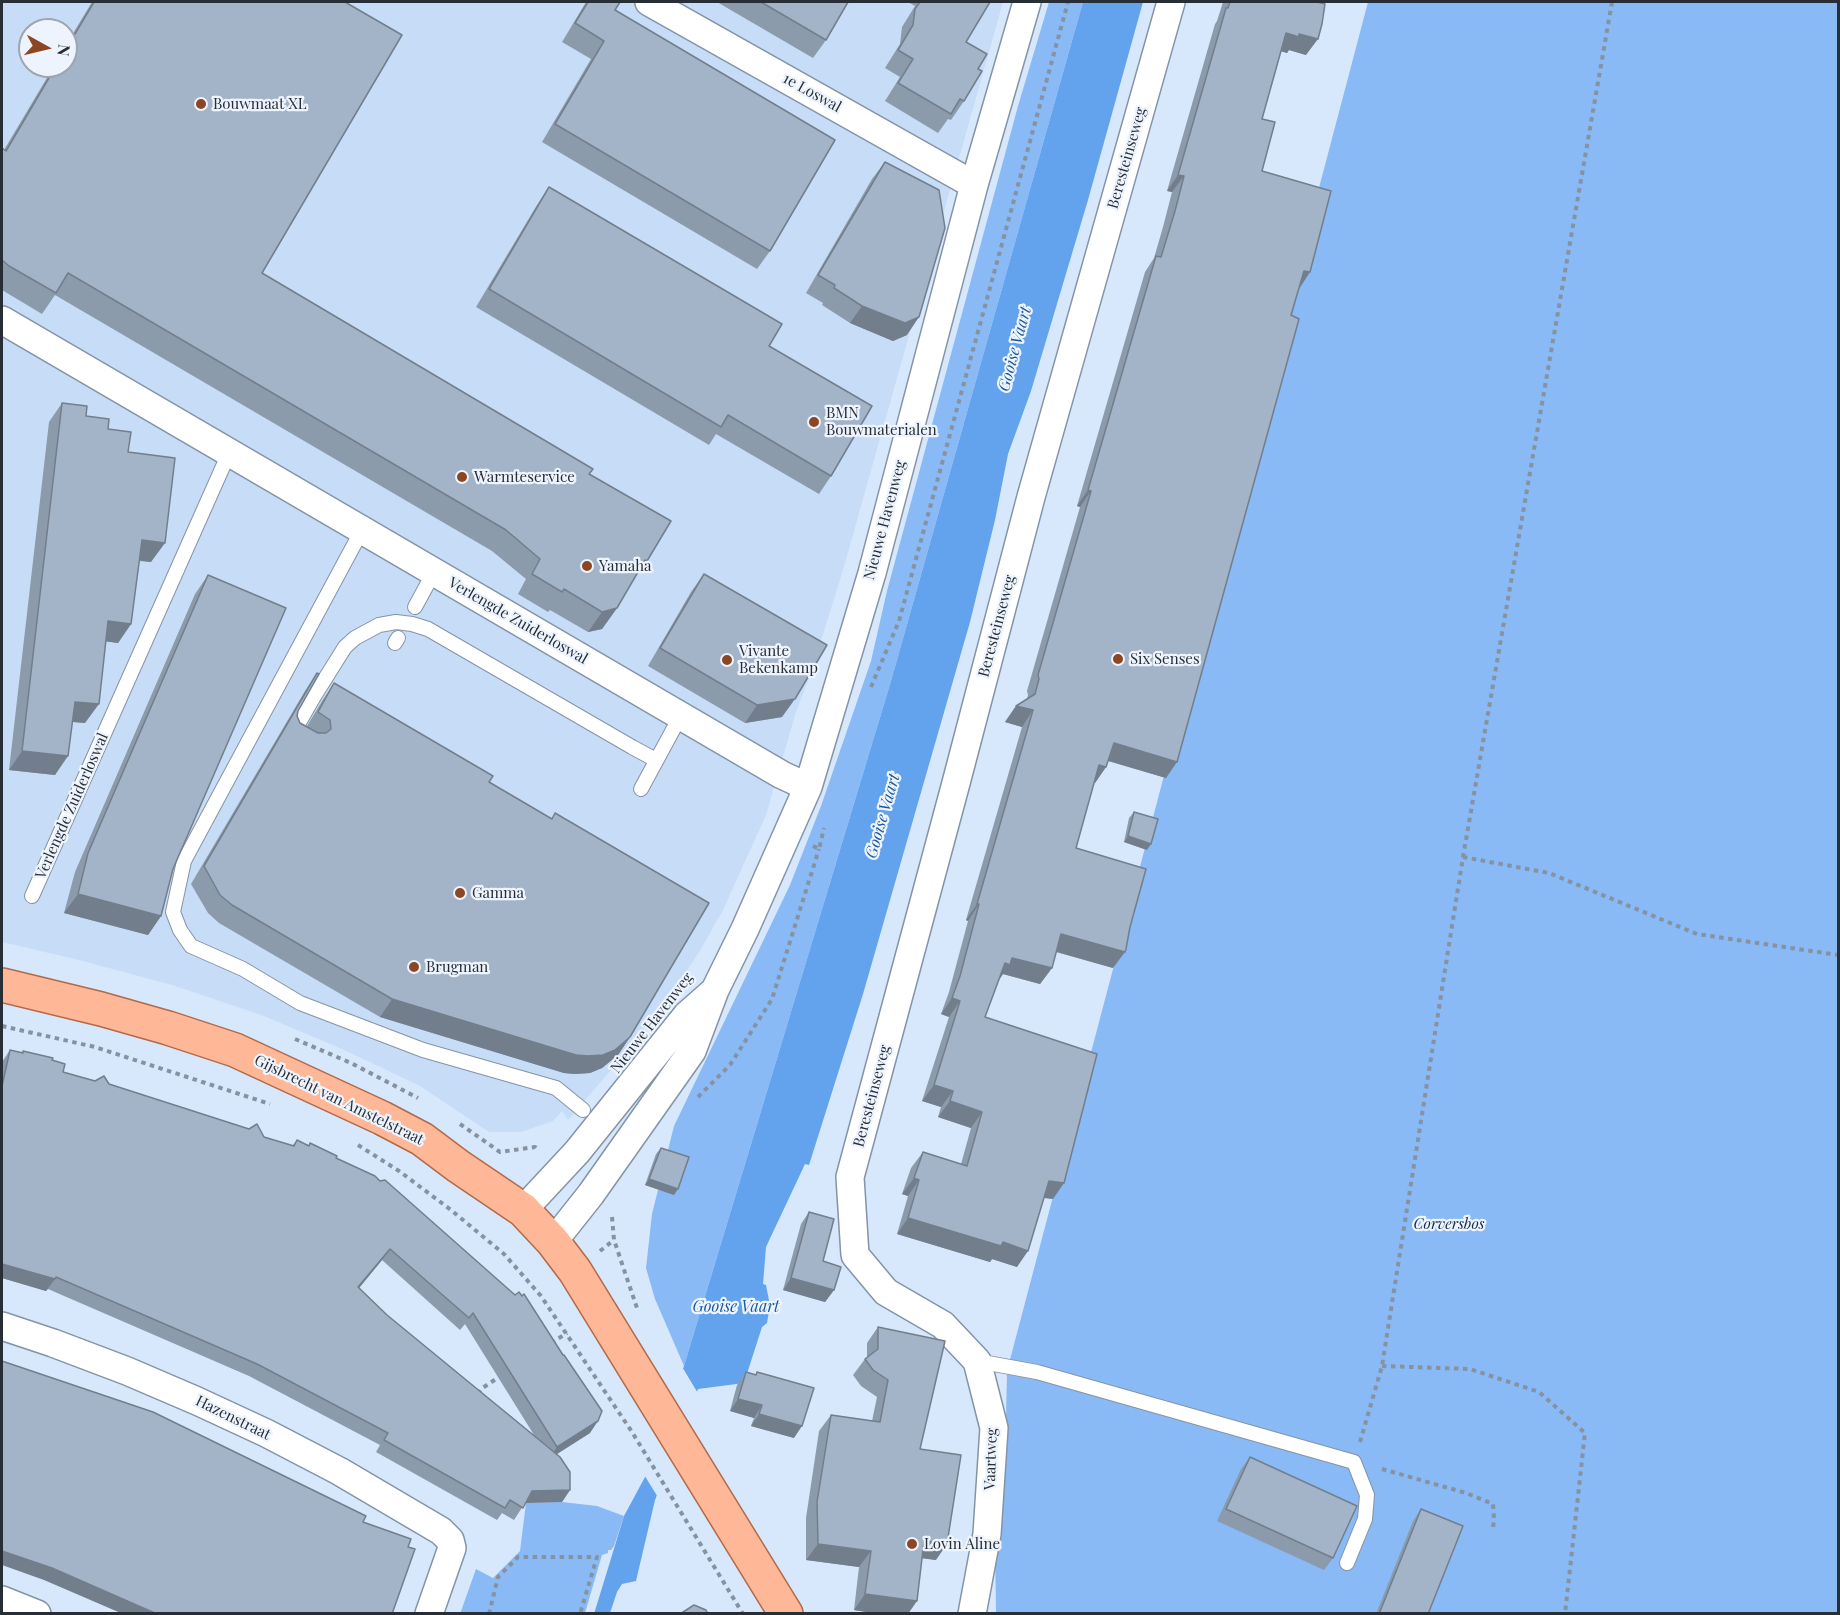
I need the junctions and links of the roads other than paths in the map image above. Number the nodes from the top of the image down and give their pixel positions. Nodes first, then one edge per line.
1 (649, 2) edge
2 (1027, 2) edge
3 (1171, 2) edge
4 (974, 185) junction
5 (2, 320) edge
6 (229, 453) junction
7 (362, 530) junction
8 (434, 572) junction
9 (415, 607) dead end
10 (681, 716) junction
11 (310, 743) edge
12 (656, 760) junction
13 (808, 787) junction
14 (640, 789) dead end
15 (32, 896) dead end
16 (2, 985) edge
17 (715, 990) junction
18 (591, 1116) junction
19 (523, 1210) junction
20 (553, 1242) junction
21 (855, 1255) joint
22 (2, 1326) edge
23 (977, 1361) junction
24 (1347, 1563) dead end
25 (2, 1600) edge
26 (37, 1614) edge
27 (429, 1614) edge
28 (786, 1614) edge
29 (972, 1614) edge

1 - 4 street, 1e Loswal
2 - 4 street, Nieuwe Havenweg
3 - 21 street, Beresteinseweg
4 - 13 street, Nieuwe Havenweg
5 - 6 street, Verlengde Zuiderloswal
6 - 7 street, Verlengde Zuiderloswal
6 - 15 lane, Verlengde Zuiderloswal
7 - 8 street, Verlengde Zuiderloswal
7 - 18 lane
8 - 9 lane
8 - 10 street, Verlengde Zuiderloswal
10 - 12 lane
10 - 13 street, Verlengde Zuiderloswal
11 - 12 lane, bridge
12 - 14 lane
13 - 17 street, Nieuwe Havenweg
16 - 19 main road, Gijsbrecht van Amstelstraat
17 - 18 street, Nieuwe Havenweg
17 - 20 street, Nieuwe Havenweg
18 - 19 street, Nieuwe Havenweg
19 - 20 main road, Gijsbrecht van Amstelstraat
20 - 28 main road, Gijsbrecht van Amstelstraat
21 - 23 street, Vaartweg
22 - 27 street, Hazenstraat
23 - 24 lane
23 - 29 street, Vaartweg
25 - 26 street

